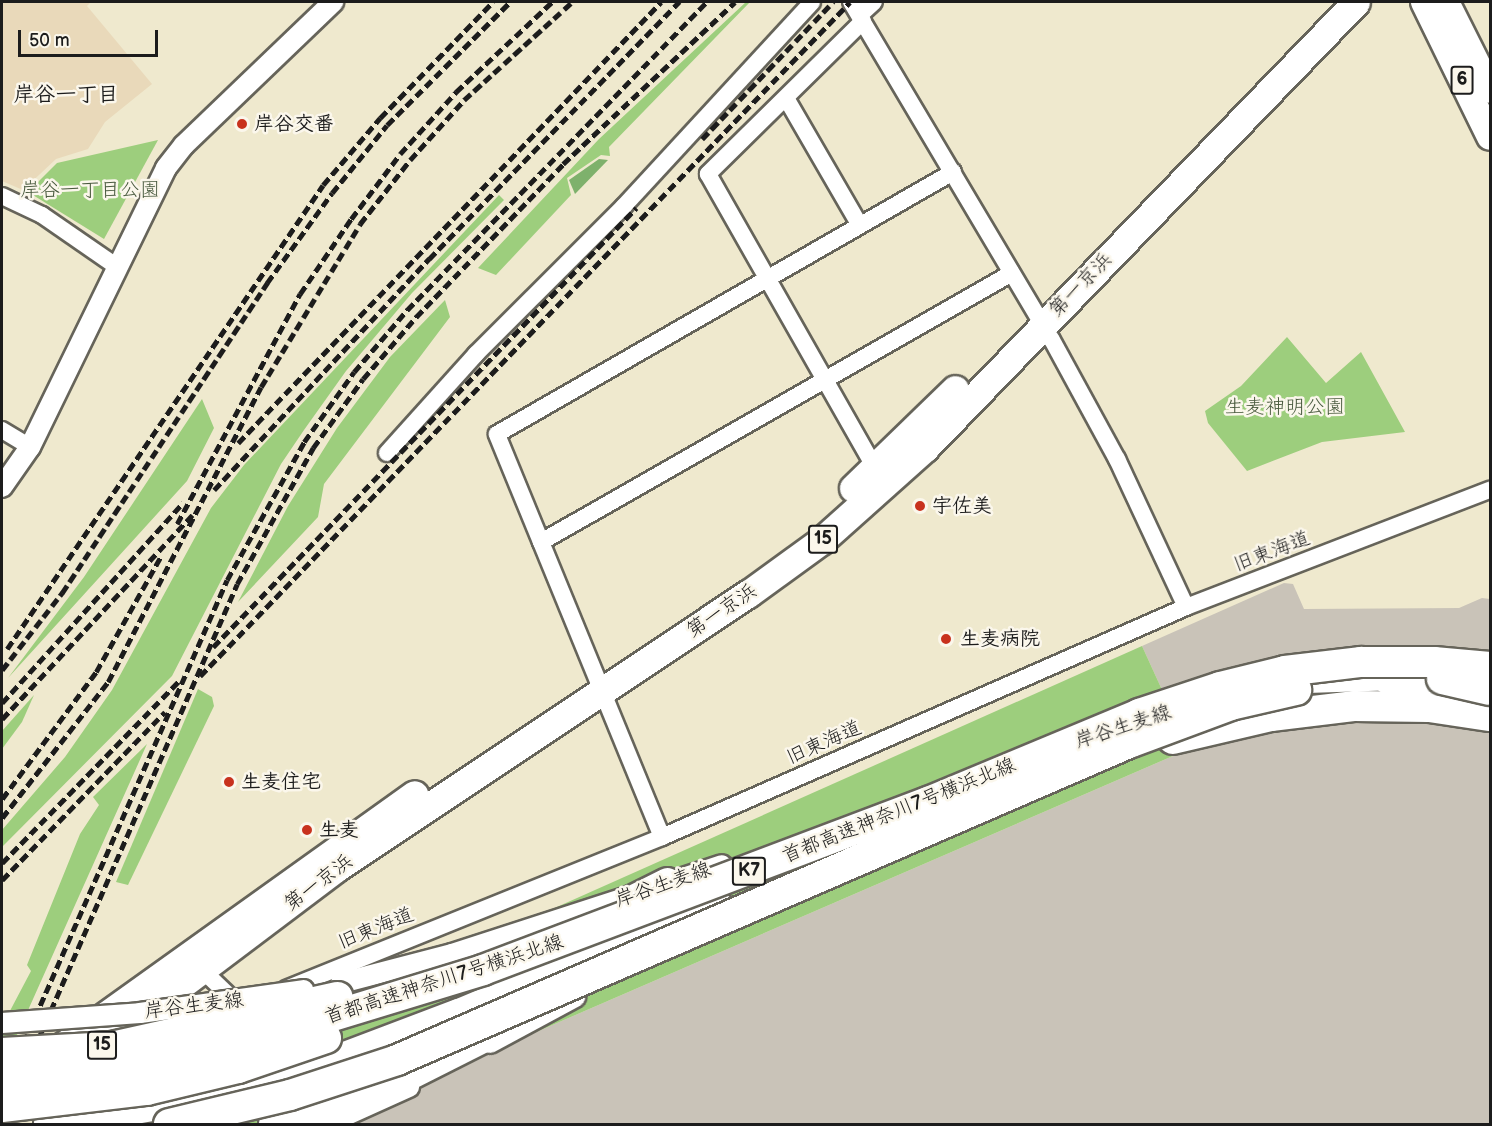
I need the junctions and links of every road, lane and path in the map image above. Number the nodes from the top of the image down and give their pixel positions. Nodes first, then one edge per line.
1 (333, 2) edge
2 (813, 2) edge
3 (874, 2) edge
4 (1332, 2) edge
5 (1356, 2) edge
6 (1413, 2) edge
7 (1439, 7) edge
8 (858, 13) edge
9 (1491, 90) edge
10 (786, 98) junction
11 (1491, 137) edge
12 (953, 172) junction
13 (2, 196) edge
14 (859, 224) junction
15 (116, 266) junction
16 (1012, 273) junction
17 (766, 279) junction
18 (1037, 319) junction
19 (825, 380) junction
20 (2, 430) edge
21 (30, 447) junction
22 (387, 453) dead end
23 (875, 468) junction
24 (2, 487) edge
25 (1491, 490) edge
26 (541, 542) junction
27 (1186, 607) junction
28 (1491, 667) edge
29 (1388, 679) junction
30 (1491, 679) edge
31 (598, 682) junction
32 (1491, 687) edge
33 (1181, 698) junction
34 (1491, 708) edge
35 (1491, 716) edge
36 (662, 837) junction
37 (915, 837) junction
38 (809, 870) junction
39 (668, 883) junction
40 (697, 891) junction
41 (645, 955) junction
42 (196, 964) junction
43 (2, 1023) edge
44 (2, 1053) edge
45 (2, 1085) edge
46 (2, 1107) edge
47 (2, 1118) edge
48 (49, 1125) edge
49 (169, 1125) edge
50 (274, 1125) edge
51 (327, 1125) edge

1 - 15 street
2 - 22 street
3 - 8 street
4 - 18 highway, 第一京浜 / 15
5 - 18 highway, 第一京浜 / 15
6 - 7 main road, 6
7 - 9 main road, 6
7 - 11 main road, 6
8 - 10 street
8 - 12 street
10 - 14 street
10 - 17 street
12 - 14 street
12 - 16 street
13 - 15 street
14 - 17 street
15 - 21 street
16 - 18 street
16 - 19 street
17 - 19 street
17 - 26 street
18 - 23 highway, 第一京浜 / 15
18 - 27 street
18 - 31 highway, 第一京浜 / 15
19 - 23 street
19 - 26 street
20 - 21 street
21 - 24 street
23 - 31 highway, 第一京浜 / 15
25 - 27 street, 旧東海道
26 - 31 street
27 - 36 street, 旧東海道
28 - 33 highway, 首都高速神奈川7号横浜北線 / K7, bridge
29 - 30 highway, bridge
29 - 32 highway, 首都高速神奈川7号横浜北線 / K7, bridge
29 - 37 highway, 首都高速神奈川7号横浜北線 / K7, bridge
31 - 36 street
31 - 42 highway, 第一京浜 / 15
32 - 33 highway, bridge
32 - 39 street, 岸谷生麦線, bridge
33 - 40 highway, 首都高速神奈川7号横浜北線 / K7, bridge
34 - 38 street, 岸谷生麦線, bridge
35 - 37 highway, bridge
36 - 42 street, 旧東海道
37 - 41 highway, 首都高速神奈川7号横浜北線 / K7, bridge
38 - 48 highway
38 - 51 street, 岸谷生麦線, bridge
39 - 43 street, 岸谷生麦線, bridge
39 - 46 highway, bridge
40 - 44 highway, bridge
40 - 45 highway, 首都高速神奈川7号横浜北線 / K7, bridge
41 - 49 highway, 首都高速神奈川7号横浜北線 / K7, bridge
41 - 50 highway, bridge
42 - 45 highway, 第一京浜 / 15
42 - 47 highway, 第一京浜 / 15

